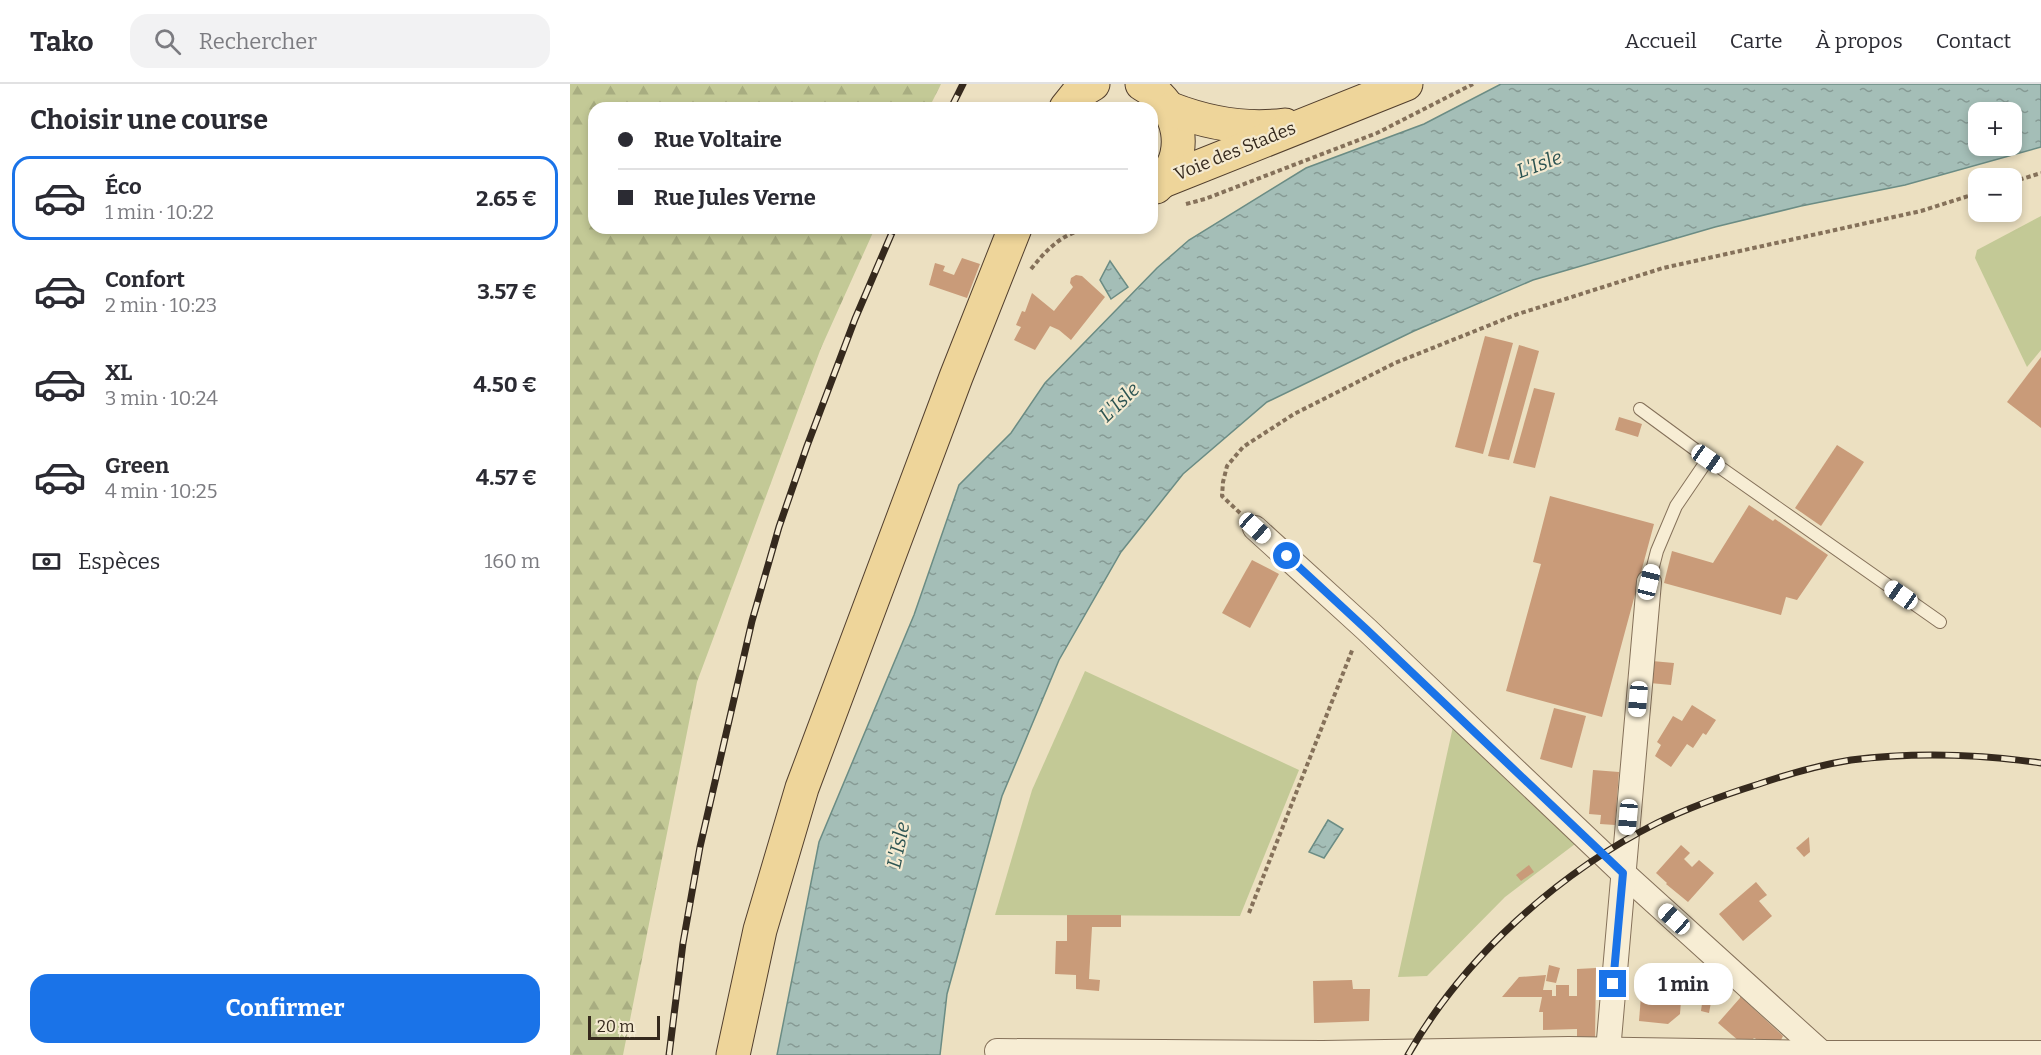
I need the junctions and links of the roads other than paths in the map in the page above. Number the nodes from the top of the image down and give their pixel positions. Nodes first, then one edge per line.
1 (1093, 84) edge
2 (1142, 84) edge
3 (1406, 84) edge
4 (1071, 102) edge
5 (1171, 109) junction
6 (1308, 122) junction
7 (1158, 184) edge
8 (1158, 185) edge
9 (1013, 234) edge
10 (1034, 234) edge
11 (973, 334) junction
12 (1640, 409) dead end
13 (1708, 459) junction
14 (1255, 528) road end
15 (1649, 582) joint
16 (1940, 622) dead end
17 (1623, 873) junction
18 (1608, 1051) junction
19 (995, 1053) edge
20 (2041, 1053) edge
21 (1323, 1054) edge
22 (1823, 1054) edge
23 (733, 1055) edge

1 - 4 main road
2 - 5 main road
3 - 6 main road, Voie des Stades
5 - 6 main road, Voie des Stades
5 - 7 main road
6 - 8 main road, Voie des Stades
9 - 11 main road
10 - 11 main road
11 - 23 main road
12 - 13 lane
13 - 15 lane
13 - 16 lane
14 - 17 street
15 - 17 street
17 - 18 street
17 - 22 street
18 - 21 street
18 - 22 street
19 - 21 street
20 - 22 street

